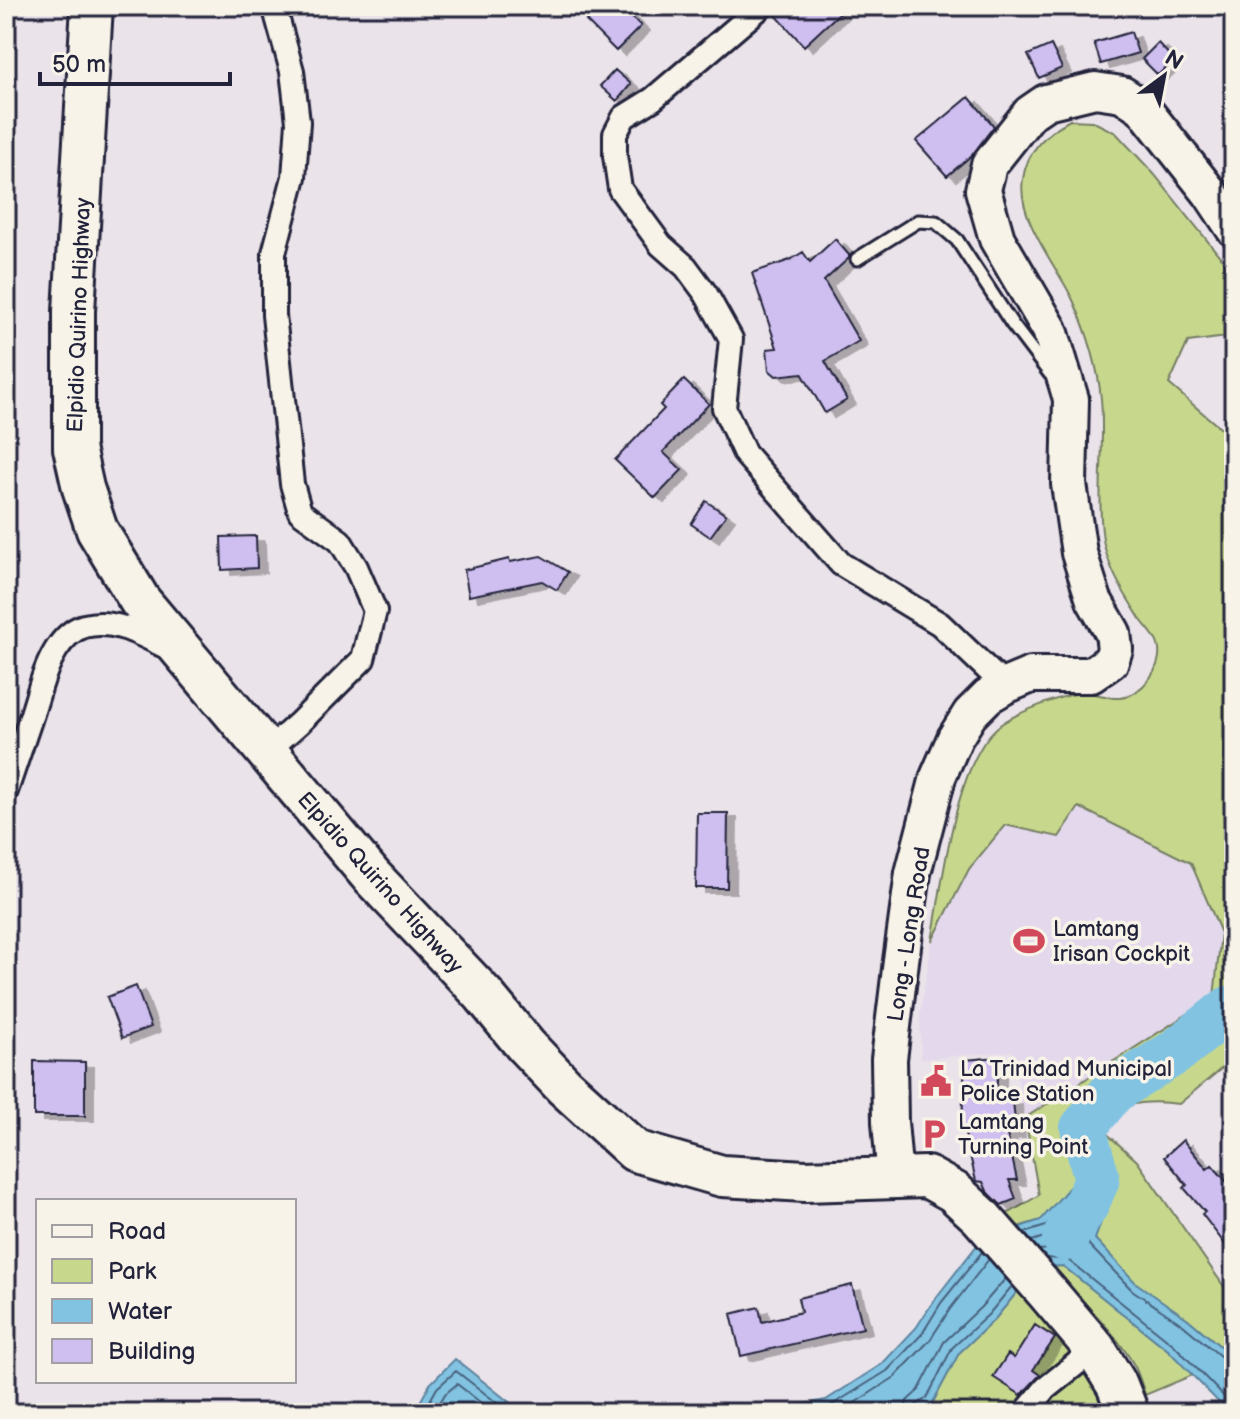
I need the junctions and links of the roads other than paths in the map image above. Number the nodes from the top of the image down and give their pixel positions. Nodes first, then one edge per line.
1 (92, 6) edge
2 (274, 6) edge
3 (762, 6) edge
4 (1234, 229) edge
5 (857, 259) dead end
6 (1071, 399) junction
7 (190, 659) junction
8 (1005, 686) junction
9 (265, 753) junction
10 (6, 791) edge
11 (895, 1179) junction
12 (1095, 1349) junction
13 (1025, 1413) edge
14 (1128, 1413) edge

1 - 7 highway, Elpidio Quirino Highway
2 - 9 street
3 - 8 street
4 - 6 main road, Long - Long Road
5 - 6 lane
6 - 8 main road, Long - Long Road
7 - 9 highway, Elpidio Quirino Highway
7 - 10 street
8 - 11 main road, Long - Long Road
9 - 11 highway, Elpidio Quirino Highway
11 - 12 highway, Elpidio Quirino Highway
12 - 13 street
12 - 14 highway, Elpidio Quirino Highway

